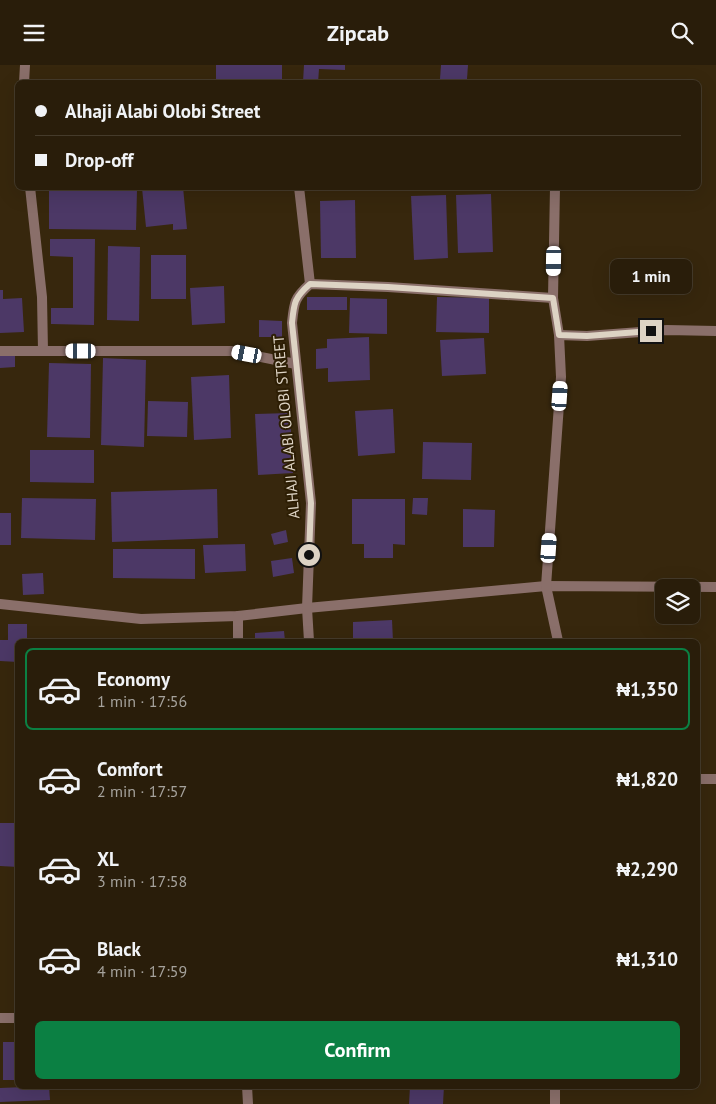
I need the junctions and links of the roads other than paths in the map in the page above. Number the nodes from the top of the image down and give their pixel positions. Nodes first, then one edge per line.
1 (25, 65) edge
2 (24, 80) edge
3 (30, 190) edge
4 (299, 190) edge
5 (555, 190) edge
6 (310, 284) junction
7 (553, 298) junction
8 (716, 331) edge
9 (559, 335) junction
10 (0, 351) edge
11 (43, 351) junction
12 (296, 363) junction
13 (546, 587) junction
14 (716, 587) edge
15 (0, 603) edge
16 (308, 608) junction
17 (238, 616) junction
18 (238, 639) edge
19 (309, 639) edge
20 (558, 639) edge
21 (700, 779) edge
22 (716, 779) edge
23 (0, 1018) edge
24 (15, 1018) edge
25 (247, 1089) edge
26 (555, 1089) edge
27 (248, 1104) edge
28 (555, 1104) edge

1 - 2 street
3 - 11 street
4 - 6 street
5 - 7 street
6 - 7 street
6 - 12 street, ALHAJI ALABI OLOBI STREET
7 - 9 street
8 - 9 street
9 - 13 street
10 - 11 street
11 - 12 street
12 - 16 street, ALHAJI ALABI OLOBI STREET
13 - 14 street
13 - 16 street
13 - 20 street
15 - 17 street
16 - 17 street
16 - 19 street, ALHAJI ALABI OLOBI STREET
17 - 18 street
21 - 22 street
23 - 24 street
25 - 27 street
26 - 28 street

